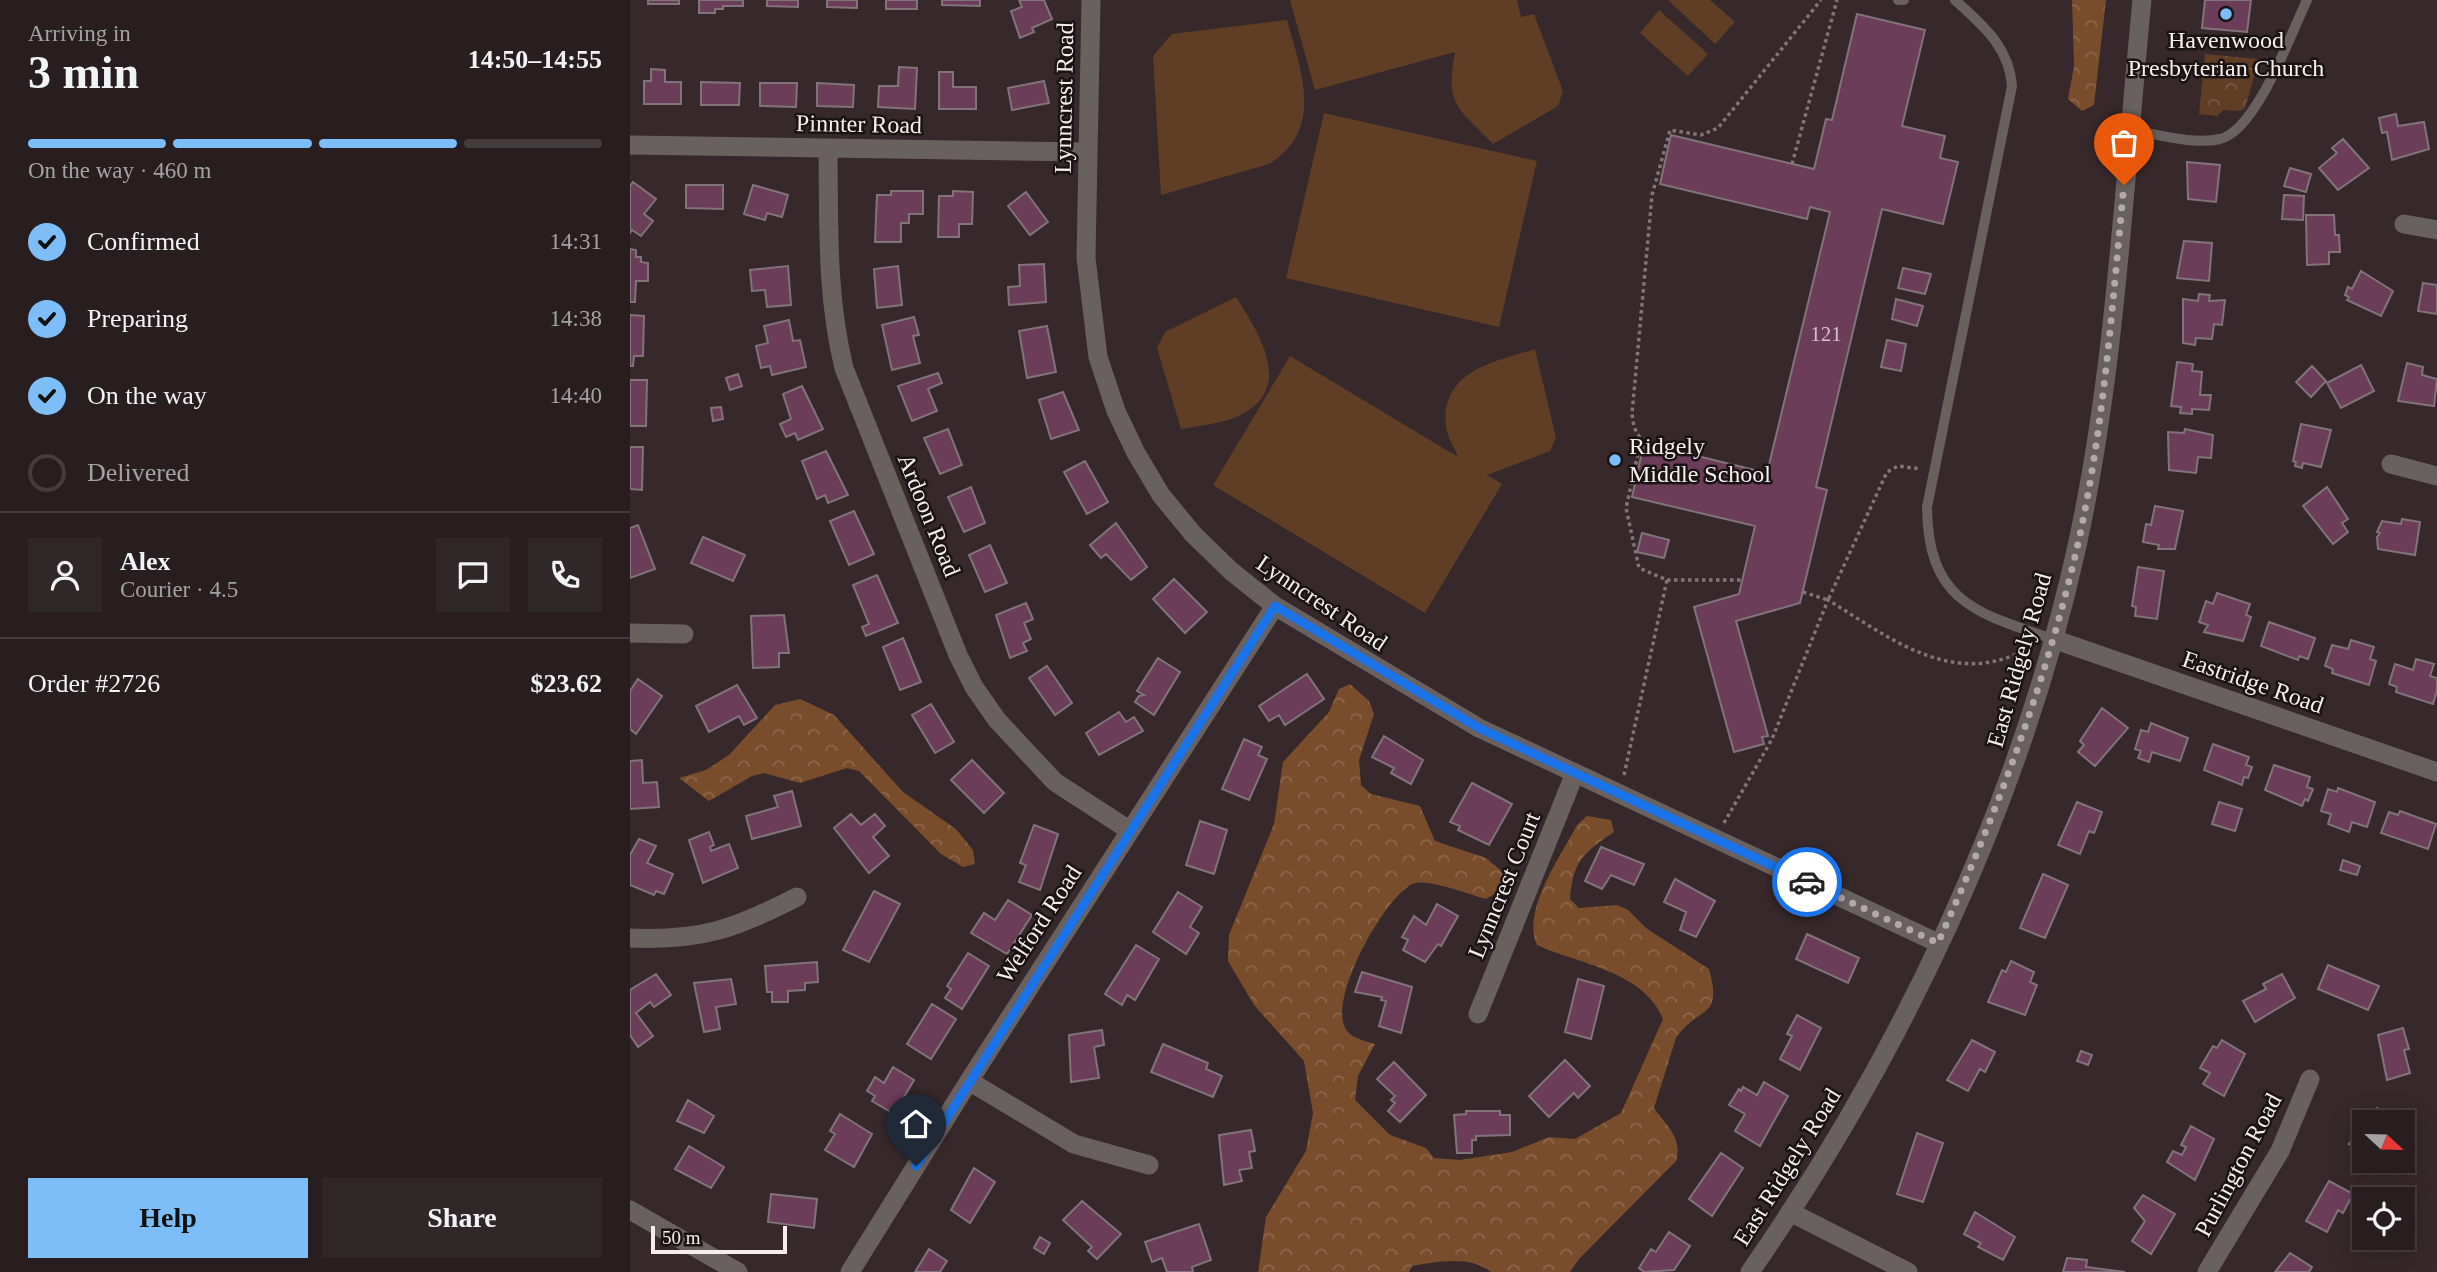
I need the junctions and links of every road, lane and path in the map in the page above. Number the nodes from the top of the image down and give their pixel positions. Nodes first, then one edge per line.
1 (1091, 0) edge
2 (1821, 0) edge
3 (1837, 0) edge
4 (1898, 0) edge
5 (1904, 0) edge
6 (1955, 0) edge
7 (2142, 0) edge
8 (2307, 0) edge
9 (2129, 130) junction
10 (630, 145) edge
11 (828, 148) junction
12 (1088, 152) junction
13 (1792, 164) dead end
14 (2404, 224) dead end
15 (2437, 230) edge
16 (2392, 464) dead end
17 (1923, 470) dead end
18 (2437, 475) edge
19 (1667, 580) junction
20 (1742, 580) dead end
21 (1802, 592) dead end
22 (1828, 600) junction
23 (1275, 606) junction
24 (630, 633) edge
25 (684, 634) dead end
26 (2053, 639) junction
27 (2019, 653) dead end
28 (2437, 772) edge
29 (1575, 773) junction
30 (1624, 777) dead end
31 (1724, 824) dead end
32 (1129, 830) junction
33 (797, 897) dead end
34 (630, 938) edge
35 (1938, 943) junction
36 (1478, 1014) dead end
37 (2310, 1079) dead end
38 (969, 1080) junction
39 (1149, 1165) dead end
40 (630, 1210) edge
41 (1790, 1212) junction
42 (738, 1272) edge
43 (850, 1272) edge
44 (1750, 1272) edge
45 (1908, 1272) edge
46 (2207, 1272) edge

1 - 12 street, Lynncrest Road
2 - 19 path
3 - 13 path
4 - 5 lane
6 - 26 lane
7 - 9 street, East Ridgely Road
8 - 9 lane
9 - 26 street, East Ridgely Road
10 - 11 street, Pinnter Road
11 - 12 street, Pinnter Road
11 - 32 street, Ardoon Road
12 - 23 street, Lynncrest Road
14 - 15 street
16 - 18 street
17 - 22 path
19 - 20 path
19 - 30 path
21 - 22 path
22 - 27 path
22 - 31 path
23 - 29 street, Lynncrest Road
23 - 32 street, Welford Road
24 - 25 street
26 - 28 street, Eastridge Road
26 - 35 street, East Ridgely Road
29 - 35 street, Lynncrest Road
29 - 36 street, Lynncrest Court
32 - 38 street, Welford Road
33 - 34 street
35 - 41 street, East Ridgely Road
37 - 46 street, Purlington Road
38 - 39 street
38 - 43 street, Welford Road
40 - 42 street
41 - 44 street, East Ridgely Road
41 - 45 street

